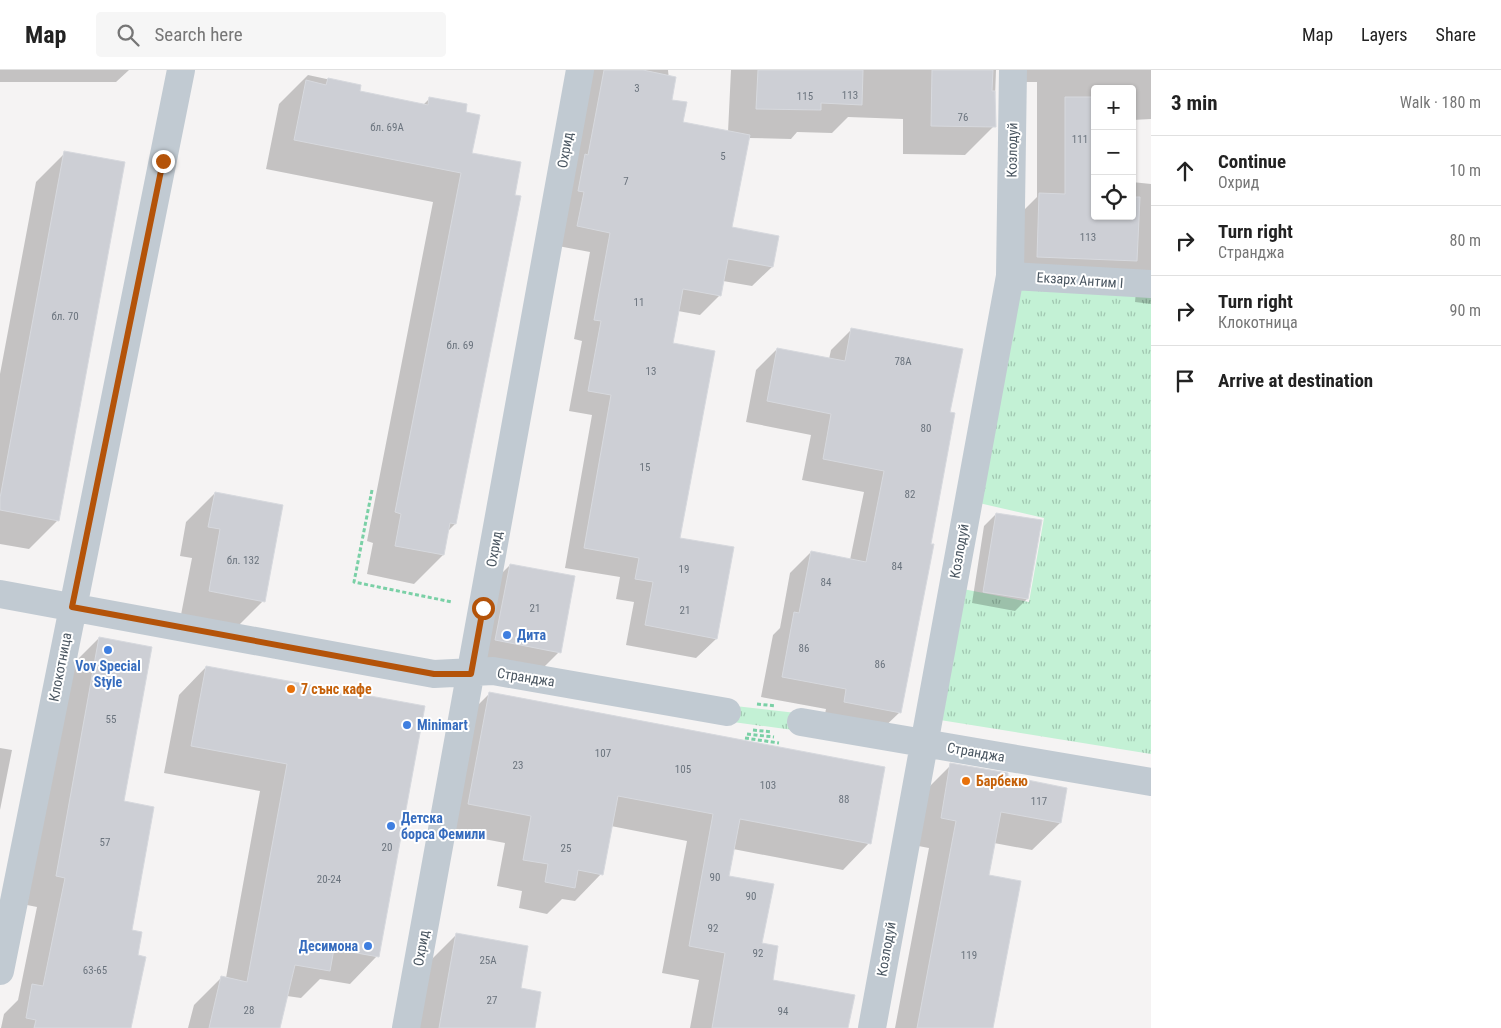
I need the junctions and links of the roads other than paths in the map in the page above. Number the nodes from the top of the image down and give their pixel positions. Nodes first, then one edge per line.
1 (181, 70) edge
2 (580, 70) edge
3 (1013, 70) edge
4 (1010, 276) junction
5 (1151, 284) edge
6 (0, 594) edge
7 (72, 607) junction
8 (471, 674) junction
9 (736, 720) road end
10 (789, 721) road end
11 (924, 744) junction
12 (1151, 782) edge
13 (0, 971) edge
14 (406, 1028) edge
15 (872, 1028) edge

1 - 7 street, Клокотница
2 - 8 street, Охрид
3 - 4 street, Козлодуй
4 - 5 street, Екзарх Антим I
4 - 11 street, Козлодуй
6 - 7 street, Странджа
7 - 8 street, Странджа
7 - 13 street, Клокотница
8 - 9 street, Странджа
8 - 14 street, Охрид
10 - 11 street, Странджа
11 - 12 street, Странджа
11 - 15 street, Козлодуй

